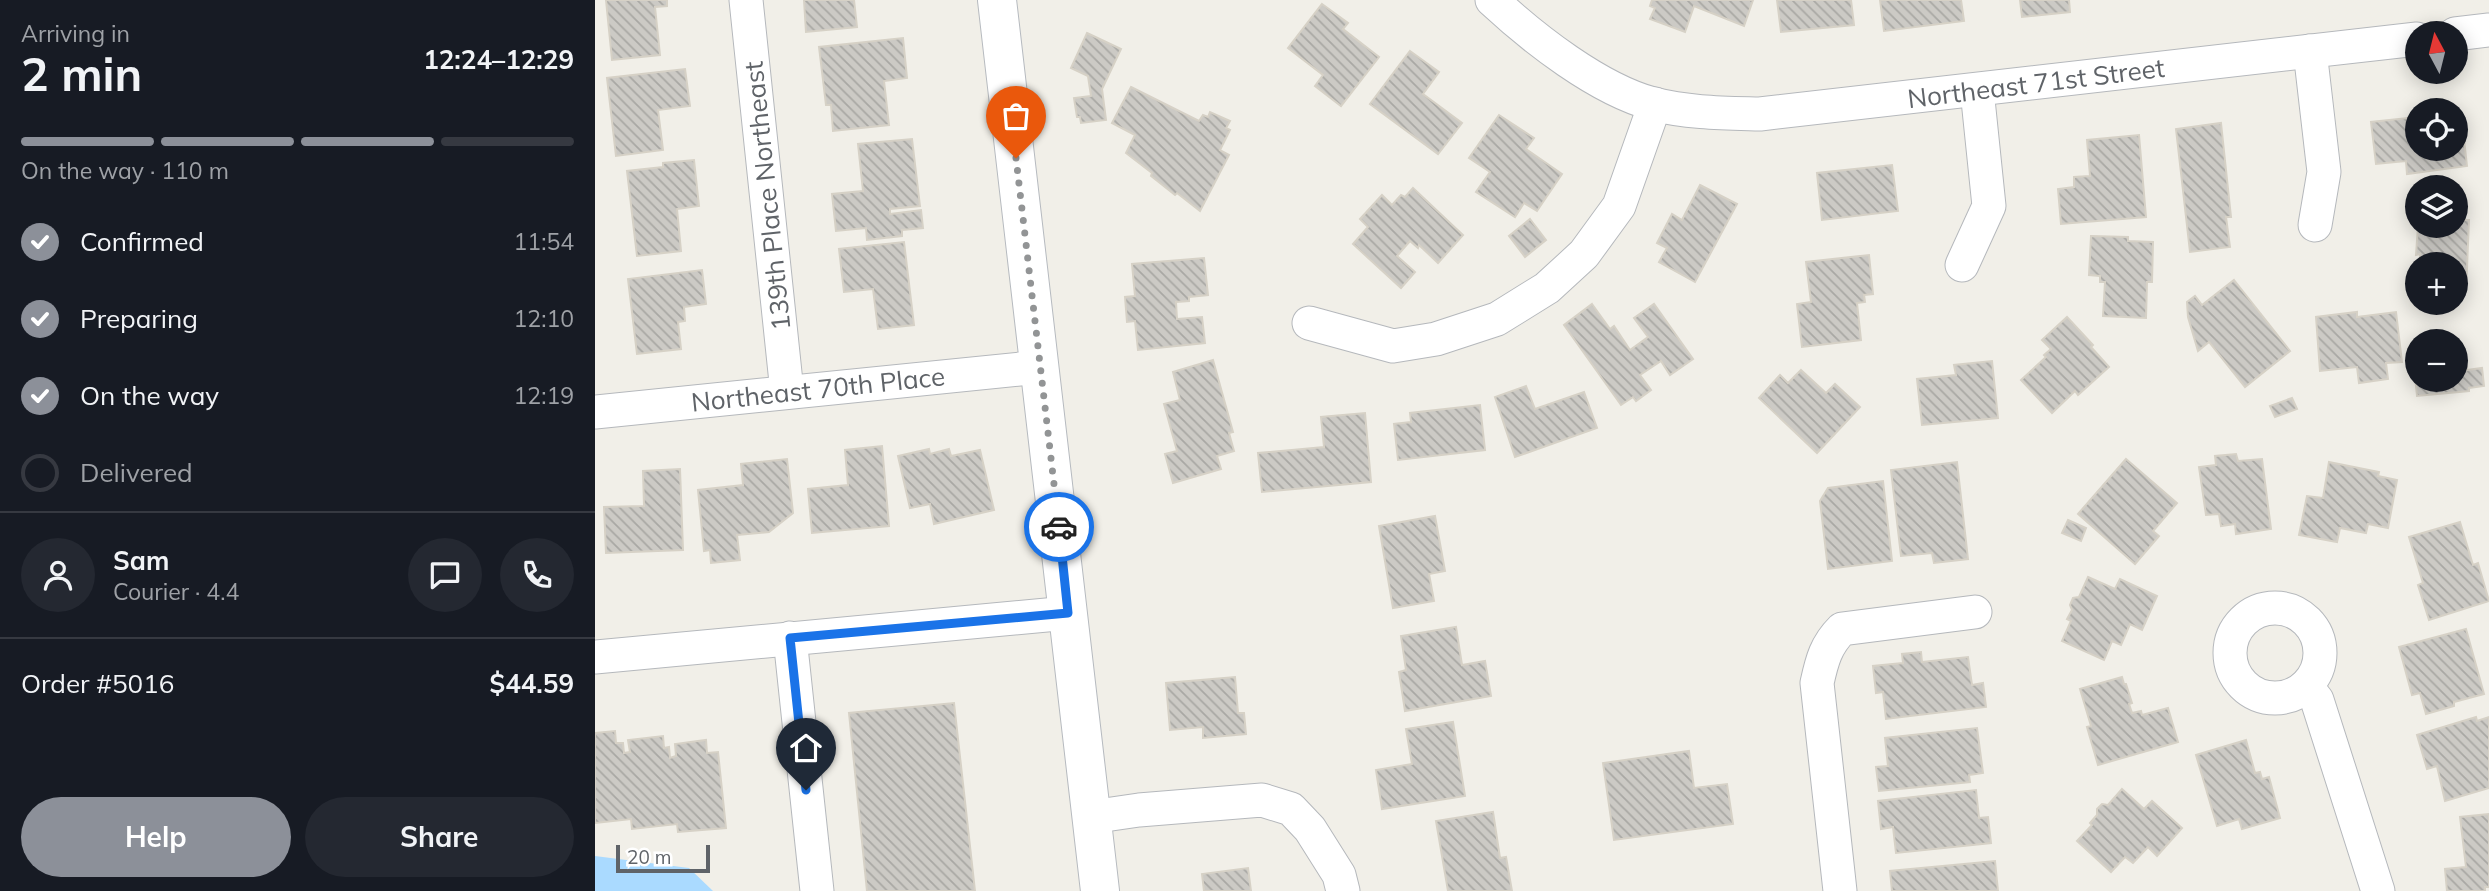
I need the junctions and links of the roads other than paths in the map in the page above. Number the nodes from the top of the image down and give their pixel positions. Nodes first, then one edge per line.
1 (746, 0) edge
2 (997, 0) edge
3 (1492, 0) edge
4 (2489, 30) edge
5 (2468, 32) edge
6 (2405, 39) edge
7 (2310, 51) junction
8 (1977, 90) junction
9 (1655, 104) junction
10 (2315, 225) dead end
11 (1962, 265) dead end
12 (1309, 323) dead end
13 (1040, 367) junction
14 (787, 392) junction
15 (595, 412) edge
16 (1975, 612) dead end
17 (1068, 613) junction
18 (790, 638) junction
19 (595, 657) edge
20 (2305, 686) dead end
21 (1091, 817) junction
22 (817, 891) edge
23 (1100, 891) edge
24 (1343, 891) edge
25 (1840, 891) edge
26 (2378, 891) edge

1 - 14 street, 139th Place Northeast
2 - 13 main road
3 - 9 street, Northeast 71st Street
4 - 5 street
6 - 7 street, Northeast 71st Street
7 - 8 street, Northeast 71st Street
7 - 10 street
8 - 9 street, Northeast 71st Street
8 - 11 street
9 - 12 street
13 - 14 street, Northeast 70th Place
13 - 17 main road
14 - 15 street, Northeast 70th Place
16 - 25 street
17 - 18 street
17 - 21 main road
18 - 19 street
18 - 22 street
20 - 26 street
21 - 23 main road
21 - 24 street

